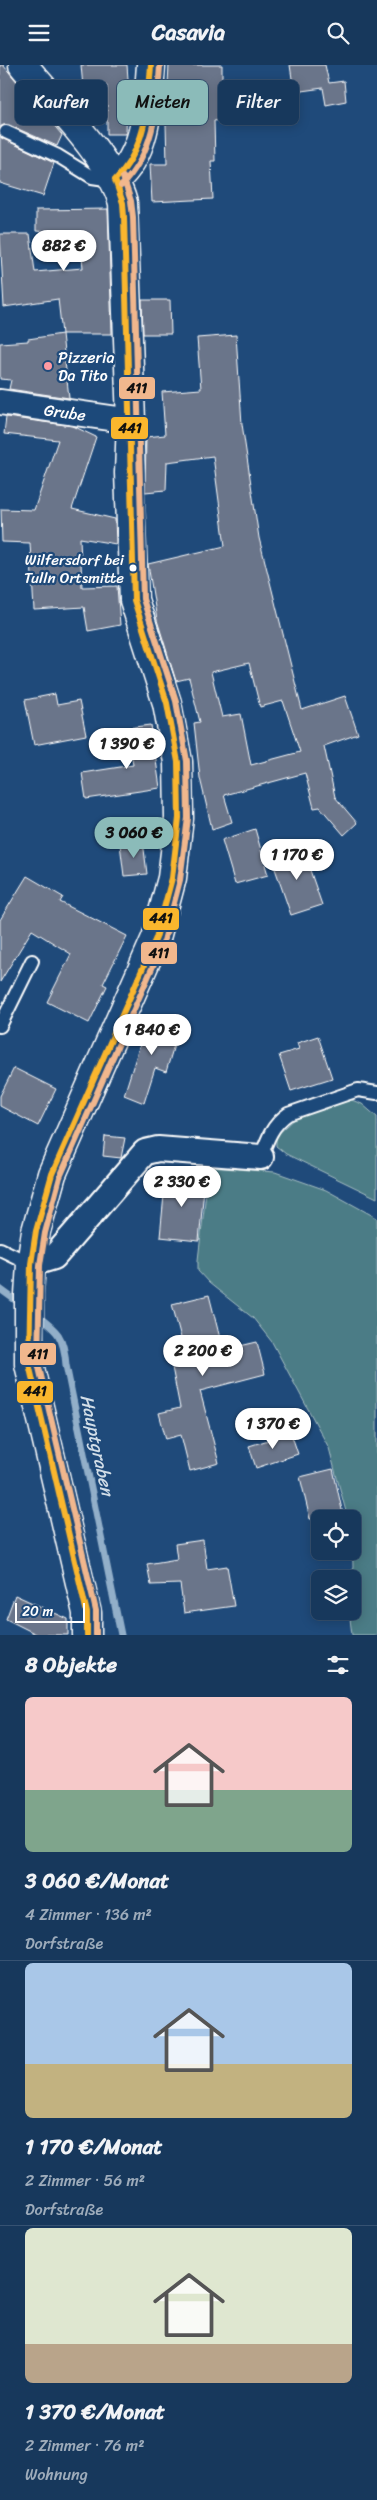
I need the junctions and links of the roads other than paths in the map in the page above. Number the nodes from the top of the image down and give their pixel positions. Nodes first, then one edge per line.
1 (23, 65) edge
2 (151, 65) edge
3 (6, 131) dead end
4 (115, 181) junction
5 (0, 402) edge
6 (131, 421) junction
7 (32, 961) dead end
8 (0, 1026) edge
9 (377, 1093) edge
10 (261, 1157) joint
11 (0, 1249) edge
12 (32, 1264) junction
13 (87, 1635) edge

1 - 4 street
2 - 4 street
3 - 4 lane
4 - 6 street
5 - 6 street, Grube
6 - 12 street
7 - 8 lane
9 - 10 lane
10 - 12 street
11 - 12 lane
12 - 13 street

